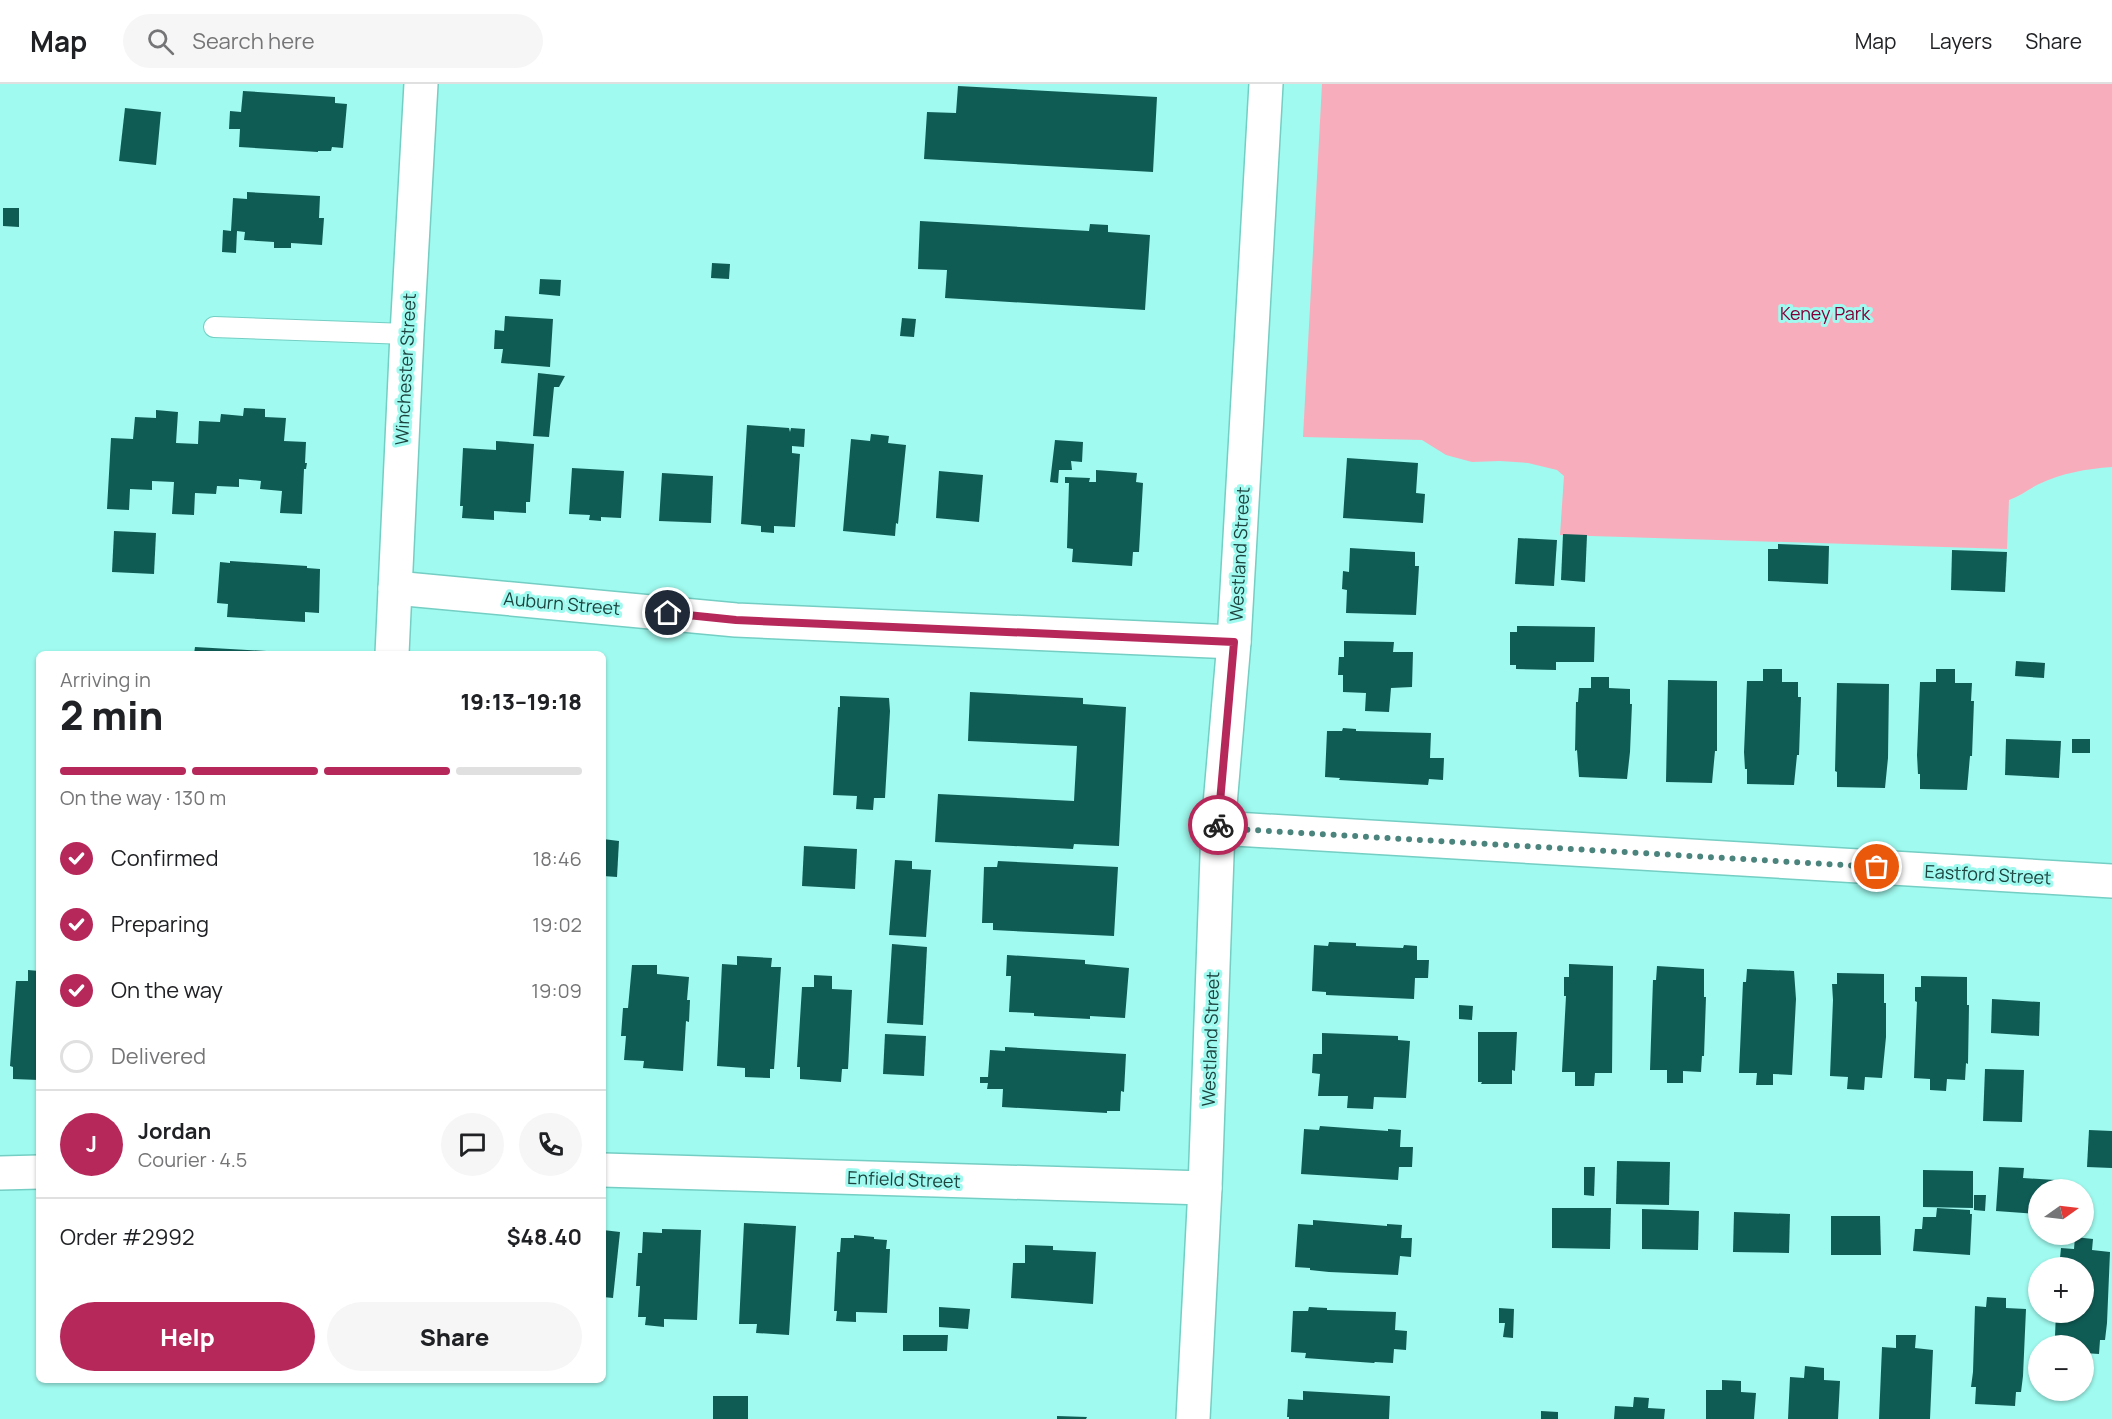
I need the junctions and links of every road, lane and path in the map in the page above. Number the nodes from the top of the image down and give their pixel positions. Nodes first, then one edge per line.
1 (421, 84) edge
2 (1266, 84) edge
3 (214, 327) dead end
4 (407, 334) junction
5 (395, 588) junction
6 (1234, 642) junction
7 (392, 651) edge
8 (1218, 828) junction
9 (2112, 881) edge
10 (606, 1170) edge
11 (36, 1172) edge
12 (0, 1173) edge
13 (1205, 1188) junction
14 (1193, 1419) edge

1 - 4 street, Winchester Street
2 - 6 street, Westland Street
3 - 4 lane
4 - 5 street, Winchester Street
5 - 6 street, Auburn Street
5 - 7 street, Winchester Street
6 - 8 street, Westland Street
8 - 9 street, Eastford Street
8 - 13 street, Westland Street
10 - 13 street, Enfield Street
11 - 12 street
13 - 14 street, Westland Street

